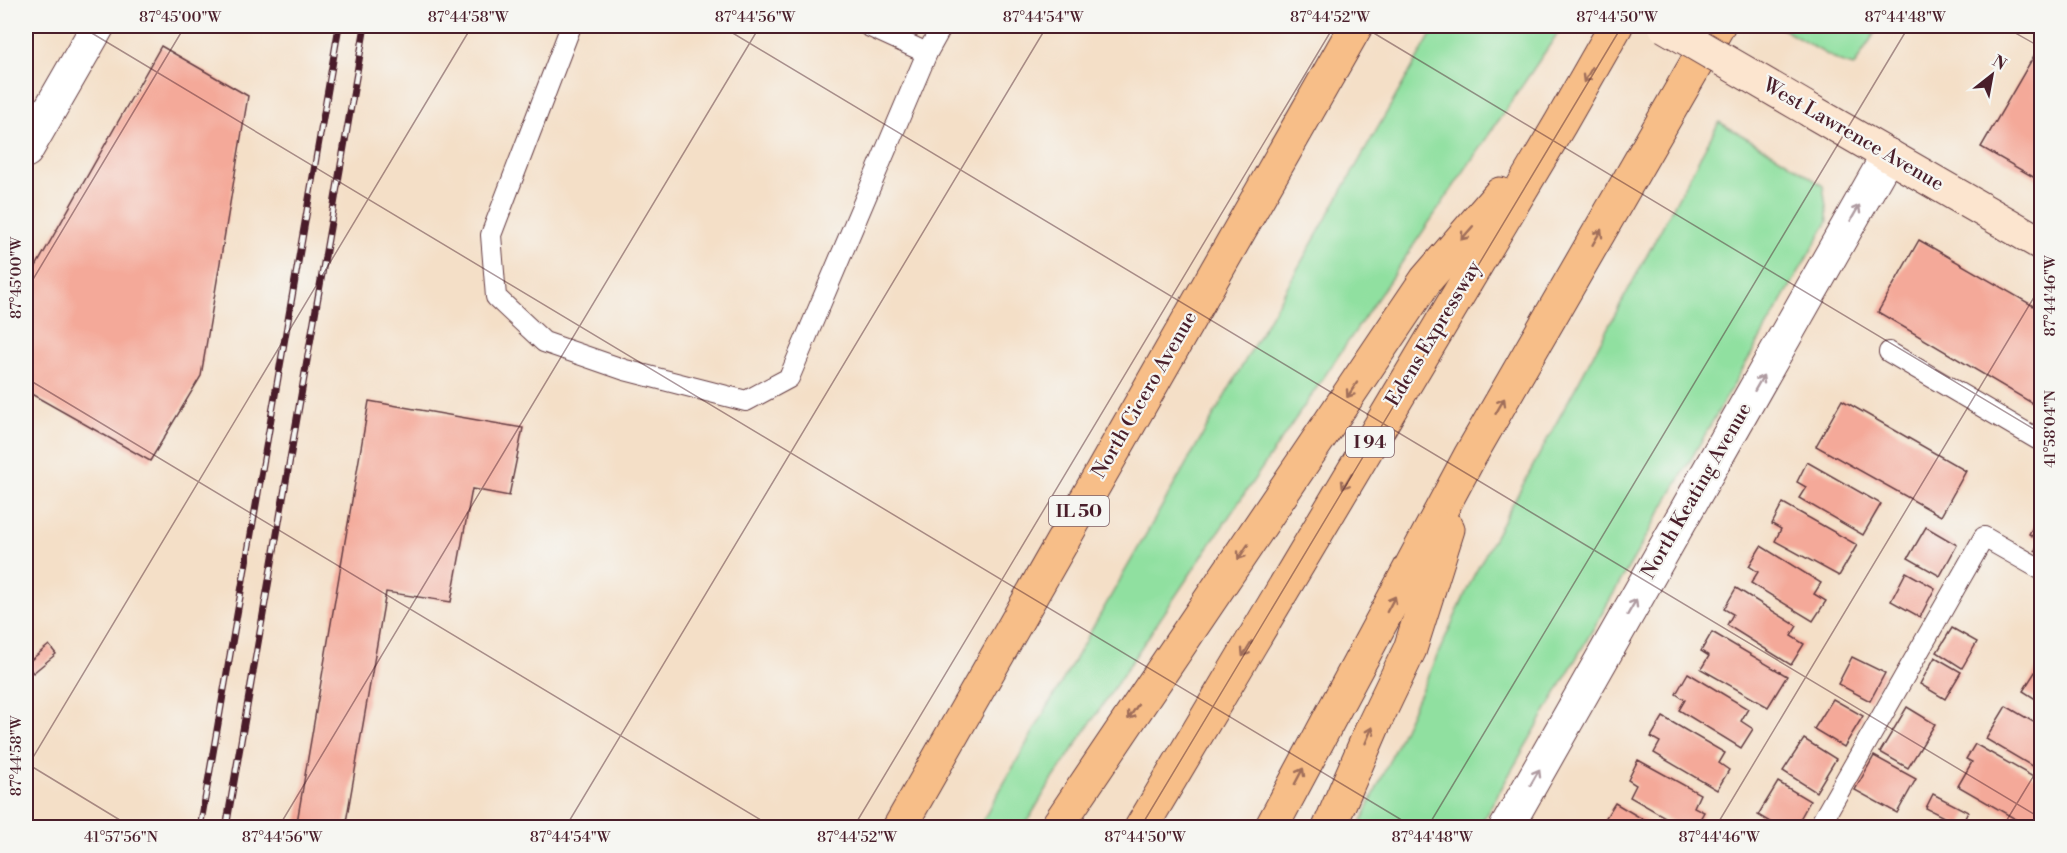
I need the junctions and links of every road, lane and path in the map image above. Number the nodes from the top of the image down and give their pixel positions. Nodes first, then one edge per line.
1 (98, 26) edge
2 (571, 26) edge
3 (868, 26) edge
4 (942, 26) edge
5 (1356, 26) edge
6 (1616, 26) edge
7 (1665, 26) edge
8 (1719, 26) edge
9 (927, 53) junction
10 (1560, 124) junction
11 (26, 151) edge
12 (1888, 155) junction
13 (2042, 244) edge
14 (1889, 352) dead end
15 (2042, 430) edge
16 (1470, 456) junction
17 (2042, 570) edge
18 (1181, 759) junction
19 (899, 828) edge
20 (1056, 828) edge
21 (1141, 828) edge
22 (1152, 828) edge
23 (1272, 828) edge
24 (1329, 828) edge
25 (1506, 828) edge
26 (1818, 828) edge

1 - 11 street
2 - 9 lane
3 - 9 lane
4 - 9 lane
5 - 19 main road, North Cicero Avenue / IL 50
6 -> 10 main road, Edens Expressway / I 94
7 - 12 main road, West Lawrence Avenue, bridge
16 -> 8 main road
10 -> 18 main road, Edens Expressway / I 94
10 -> 20 main road
12 - 13 main road, West Lawrence Avenue
25 -> 12 street, North Keating Avenue
14 - 15 lane
23 -> 16 main road
24 -> 16 main road
17 - 26 lane
18 - 21 main road, Edens Expressway / I 94
18 - 22 main road, I 94

